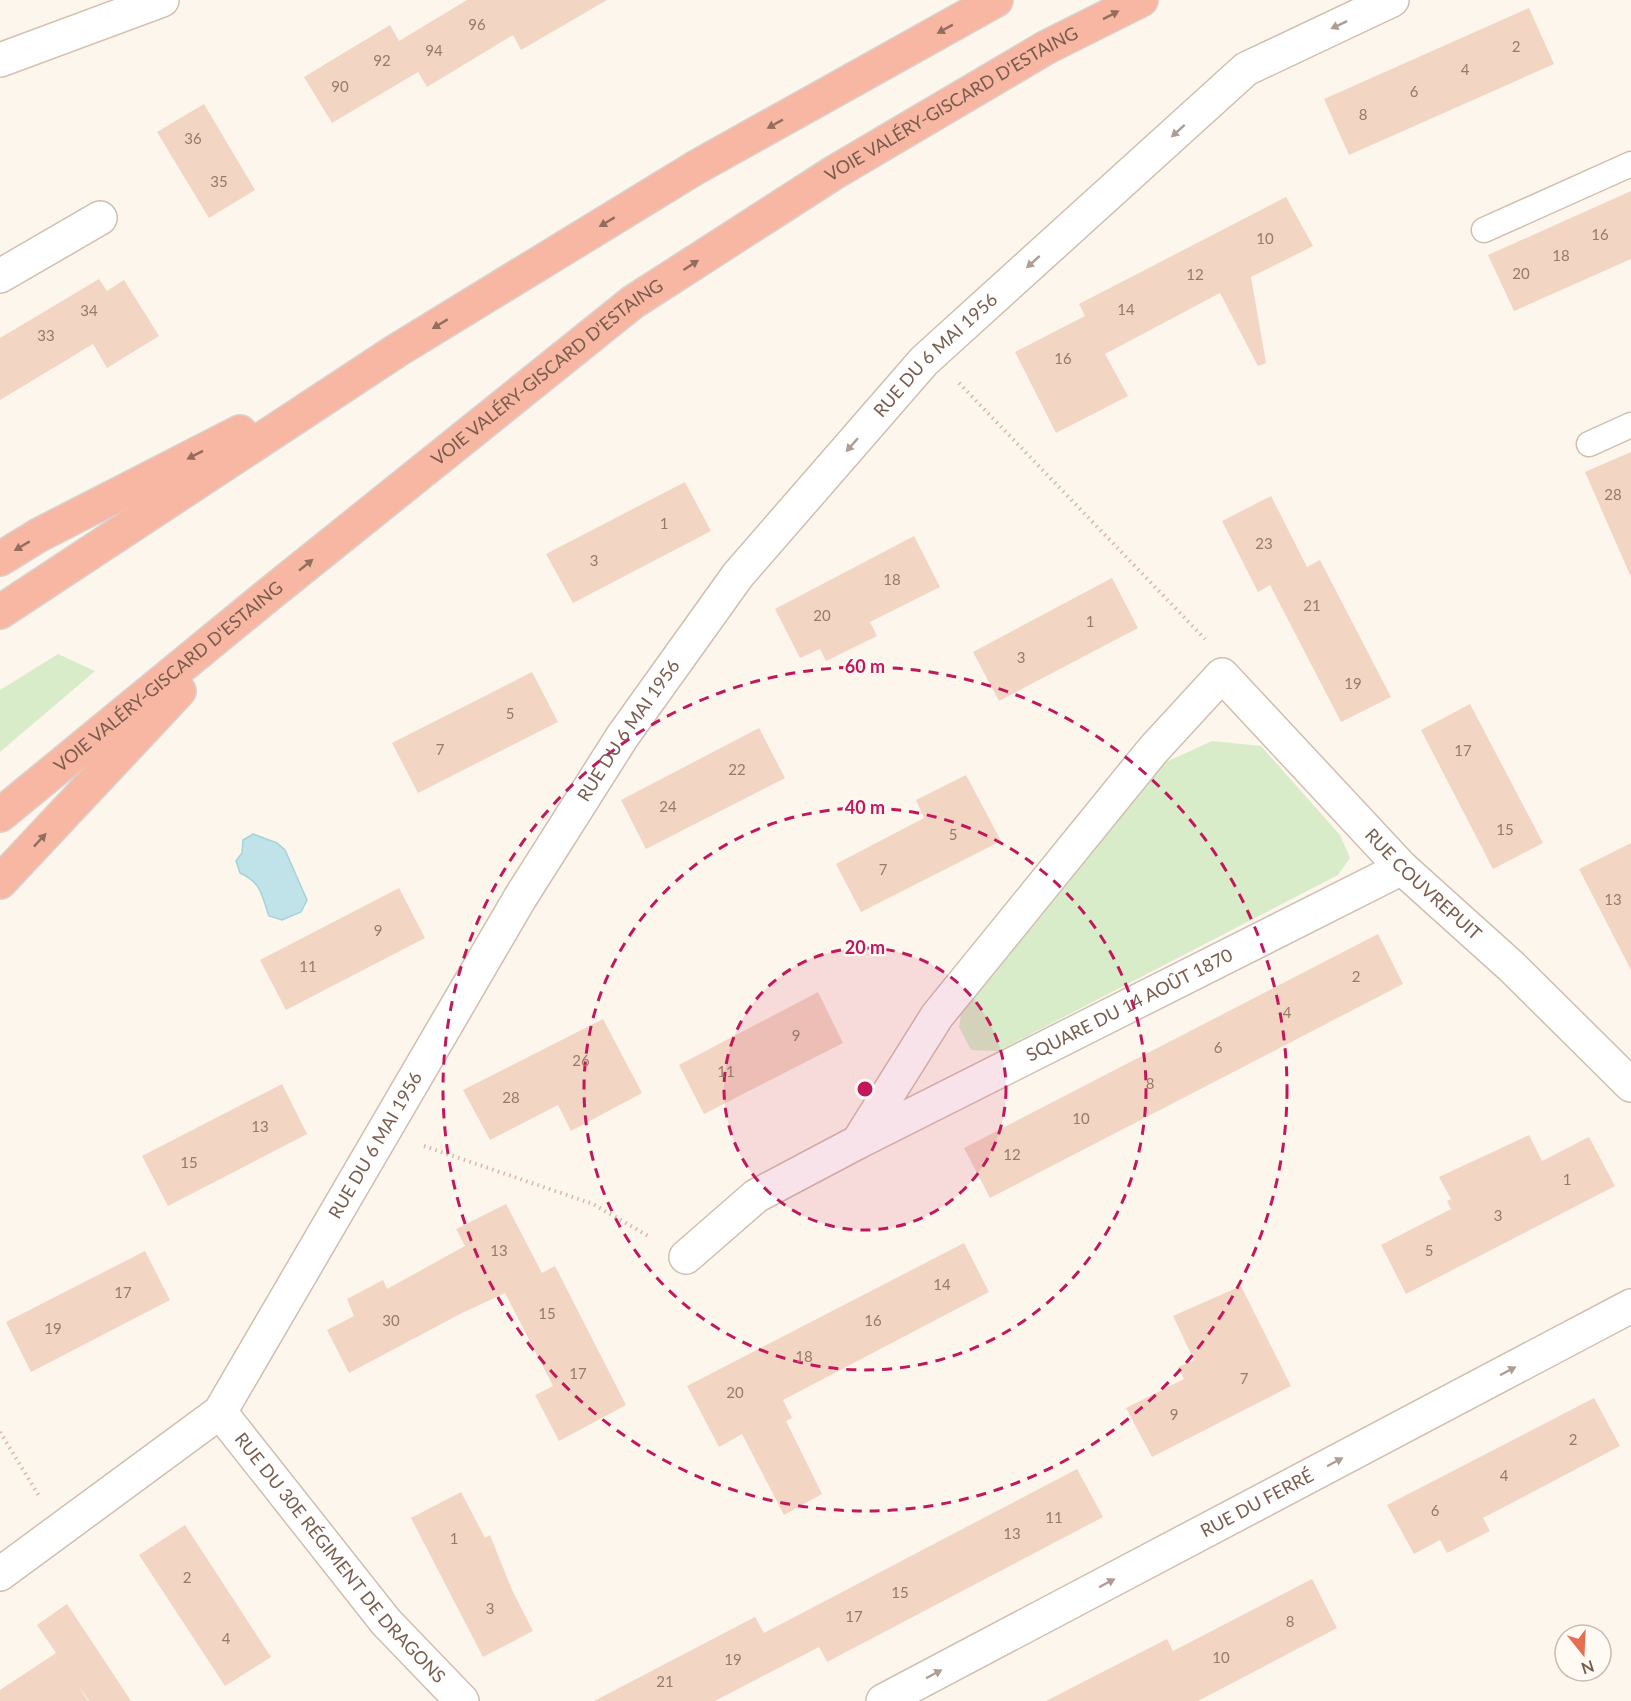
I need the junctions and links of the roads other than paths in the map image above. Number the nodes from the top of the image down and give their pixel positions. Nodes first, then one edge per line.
1 (162, 0) edge
2 (996, 0) edge
3 (1141, 0) edge
4 (1392, 0) edge
5 (0, 60) edge
6 (1631, 164) edge
7 (100, 218) dead end
8 (1484, 230) dead end
9 (0, 276) edge
10 (396, 351) junction
11 (1631, 425) edge
12 (1589, 444) dead end
13 (0, 559) edge
14 (267, 596) junction
15 (0, 612) edge
16 (0, 815) edge
17 (1402, 868) junction
18 (0, 882) edge
19 (1631, 1085) edge
20 (858, 1142) junction
21 (686, 1257) road end
22 (1631, 1306) edge
23 (220, 1412) junction
24 (0, 1575) edge
25 (462, 1701) edge
26 (883, 1701) edge

1 - 5 street
2 -> 10 highway
14 -> 3 highway, VOIE VALÉRY-GISCARD D'ESTAING
4 -> 23 street, RUE DU 6 MAI 1956
6 - 8 lane
7 - 9 street
10 -> 13 highway
10 - 15 highway
11 - 12 lane
14 - 16 highway, VOIE VALÉRY-GISCARD D'ESTAING
18 -> 14 highway
17 - 19 street, RUE COUVREPUIT
17 - 20 street, SQUARE DU 14 AOÛT 1870
17 - 20 street, RUE COUVREPUIT
20 - 21 street, SQUARE DU 14 AOÛT 1870
26 -> 22 street, RUE DU FERRÉ
23 - 24 street, RUE DU 6 MAI 1956
23 - 25 street, RUE DU 30E RÉGIMENT DE DRAGONS

